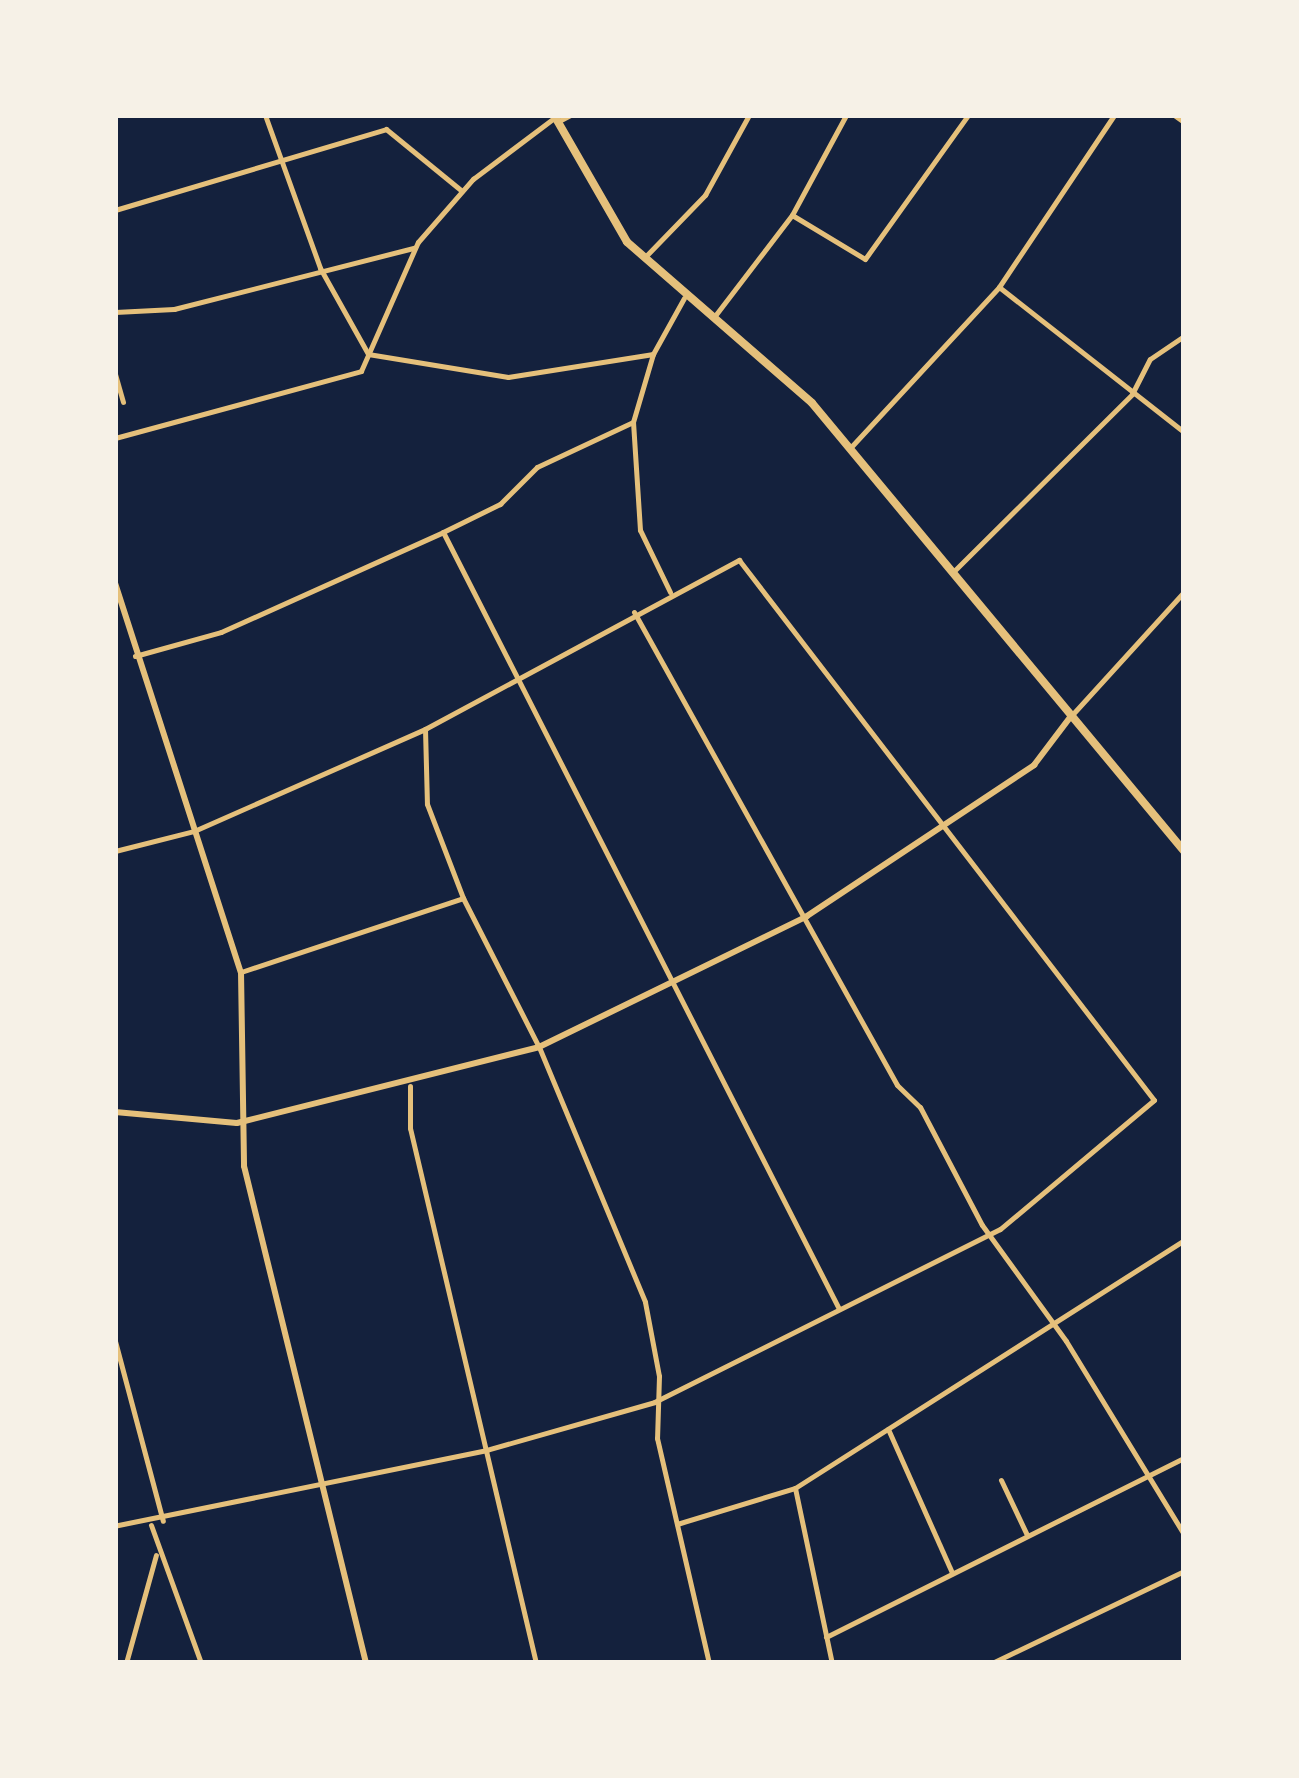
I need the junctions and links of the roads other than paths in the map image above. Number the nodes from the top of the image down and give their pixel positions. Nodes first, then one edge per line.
1 (265, 115) edge
2 (570, 115) edge
3 (749, 115) edge
4 (846, 115) edge
5 (968, 115) edge
6 (1114, 115) edge
7 (1174, 115) edge
8 (555, 118) edge
9 (1184, 122) edge
10 (282, 166) junction
11 (462, 191) junction
12 (115, 210) edge
13 (792, 215) junction
14 (415, 248) junction
15 (642, 260) junction
16 (320, 268) junction
17 (998, 287) junction
18 (684, 298) junction
19 (115, 312) edge
20 (712, 320) junction
21 (1184, 336) edge
22 (368, 354) junction
23 (653, 354) junction
24 (127, 376) dead end
25 (116, 378) edge
26 (1132, 394) junction
27 (123, 402) dead end
28 (633, 422) junction
29 (1184, 432) edge
30 (115, 438) edge
31 (850, 447) junction
32 (443, 532) junction
33 (953, 572) junction
34 (115, 582) edge
35 (670, 592) junction
36 (1184, 592) edge
37 (120, 605) junction
38 (634, 612) junction
39 (115, 613) edge
40 (134, 656) junction
41 (518, 679) junction
42 (1072, 716) junction
43 (425, 729) junction
44 (946, 825) junction
45 (194, 830) junction
46 (115, 851) edge
47 (1184, 851) edge
48 (463, 898) junction
49 (807, 916) junction
50 (241, 972) junction
51 (674, 986) junction
52 (539, 1047) junction
53 (410, 1086) junction
54 (115, 1112) edge
55 (237, 1123) junction
56 (988, 1232) junction
57 (1184, 1240) edge
58 (840, 1309) junction
59 (1052, 1326) junction
60 (115, 1341) edge
61 (655, 1402) junction
62 (888, 1429) junction
63 (487, 1450) junction
64 (1184, 1458) edge
65 (1147, 1474) junction
66 (1001, 1480) dead end
67 (320, 1486) junction
68 (795, 1488) junction
69 (164, 1523) junction
70 (677, 1524) junction
71 (152, 1525) junction
72 (115, 1526) edge
73 (1184, 1534) edge
74 (1027, 1535) junction
75 (156, 1554) junction
76 (1184, 1571) edge
77 (952, 1573) junction
78 (826, 1637) junction
79 (126, 1663) edge
80 (201, 1663) edge
81 (366, 1663) edge
82 (536, 1663) edge
83 (709, 1663) edge
84 (832, 1663) edge
85 (992, 1663) edge

1 - 10 street
2 - 8 street
3 - 15 street
4 - 13 street
5 - 13 street
6 - 17 street
7 - 9 street
8 - 11 street
8 - 15 main road
10 - 11 street
10 - 12 street
10 - 16 street
11 - 14 street
13 - 20 street
14 - 16 street
14 - 22 street
15 - 18 main road
16 - 19 street
16 - 22 street
17 - 26 street
17 - 31 street
18 - 20 main road
18 - 23 street
20 - 31 main road
21 - 26 street
22 - 23 street
22 - 30 street
23 - 28 street
24 - 25 street
25 - 27 street
26 - 29 street
26 - 33 street
28 - 32 street
28 - 35 street
31 - 33 main road
32 - 40 street
32 - 41 street
33 - 42 main road
34 - 37 street
35 - 38 street
35 - 44 street
36 - 42 street
37 - 39 street
37 - 40 street
38 - 41 street
38 - 49 street
40 - 45 street
41 - 43 street
41 - 51 street
42 - 44 street
42 - 47 main road
43 - 45 street
43 - 48 street
44 - 49 street
44 - 56 street
45 - 46 street
45 - 50 street
48 - 50 street
48 - 52 street
49 - 51 street
49 - 56 street
50 - 55 street
51 - 52 street
51 - 58 street
52 - 53 street
52 - 61 street
53 - 55 street
53 - 63 street
54 - 55 street
55 - 67 street
56 - 58 street
56 - 59 street
57 - 59 street
58 - 61 street
59 - 62 street
59 - 65 street
60 - 69 street
61 - 63 street
61 - 70 street
62 - 68 street
62 - 77 street
63 - 67 street
63 - 82 street
64 - 65 street
65 - 73 street
65 - 74 street
66 - 74 street
67 - 69 street
67 - 81 street
68 - 70 street
68 - 78 street
69 - 71 street
70 - 83 street
71 - 72 street
71 - 75 street
74 - 77 street
75 - 79 street
75 - 80 street
76 - 85 street
77 - 78 street
78 - 84 street

